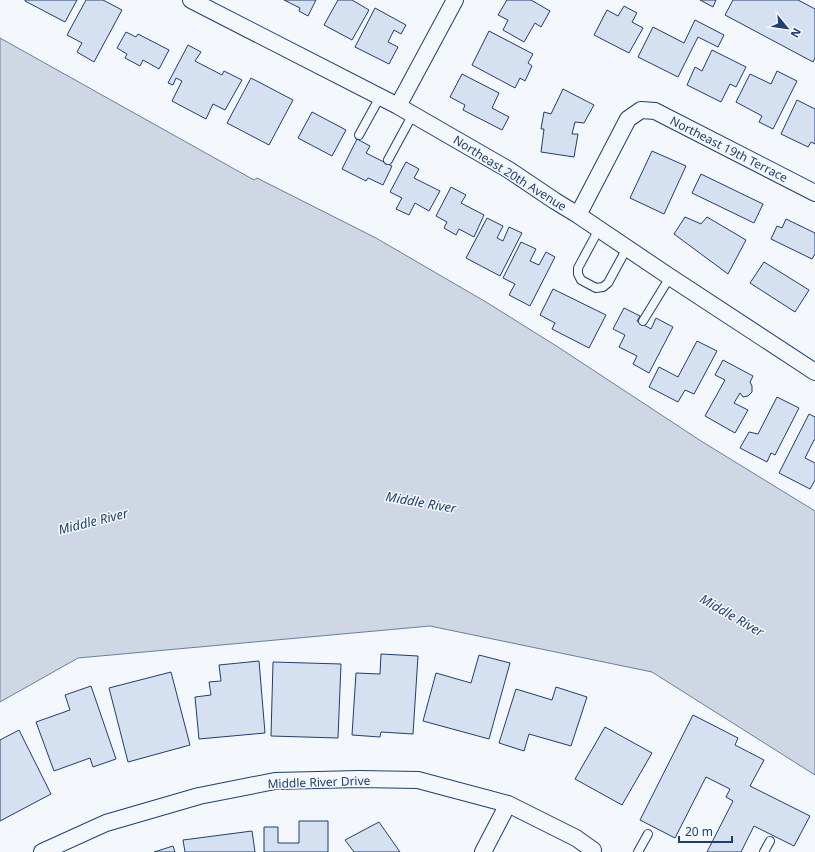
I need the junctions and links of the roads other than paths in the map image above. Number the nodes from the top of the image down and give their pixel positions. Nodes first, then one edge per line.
1 (191, 0) edge
2 (455, 0) edge
3 (380, 97) junction
4 (398, 106) junction
5 (413, 114) junction
6 (359, 135) dead end
7 (388, 160) dead end
8 (815, 193) edge
9 (578, 215) junction
10 (599, 229) junction
11 (627, 248) junction
12 (670, 277) junction
13 (643, 321) dead end
14 (815, 372) edge
15 (508, 804) junction
16 (648, 834) dead end
17 (770, 841) dead end
18 (593, 850) dead end
19 (42, 852) edge
20 (483, 852) edge
21 (638, 852) edge
22 (764, 852) edge

1 - 3 street, Northeast 20th Avenue
2 - 4 street
3 - 4 street, Northeast 20th Avenue
3 - 6 lane
4 - 5 street, Northeast 20th Avenue
5 - 7 lane
5 - 9 street, Northeast 20th Avenue
8 - 9 street, Northeast 19th Terrace
9 - 10 street, Northeast 20th Avenue
10 - 11 street, Northeast 20th Avenue
10 - 11 lane
11 - 12 street, Northeast 20th Avenue
12 - 13 lane
12 - 14 street, Northeast 20th Avenue
15 - 18 street, Middle River Drive
15 - 19 street, Middle River Drive
15 - 20 street
16 - 21 lane
17 - 22 lane

